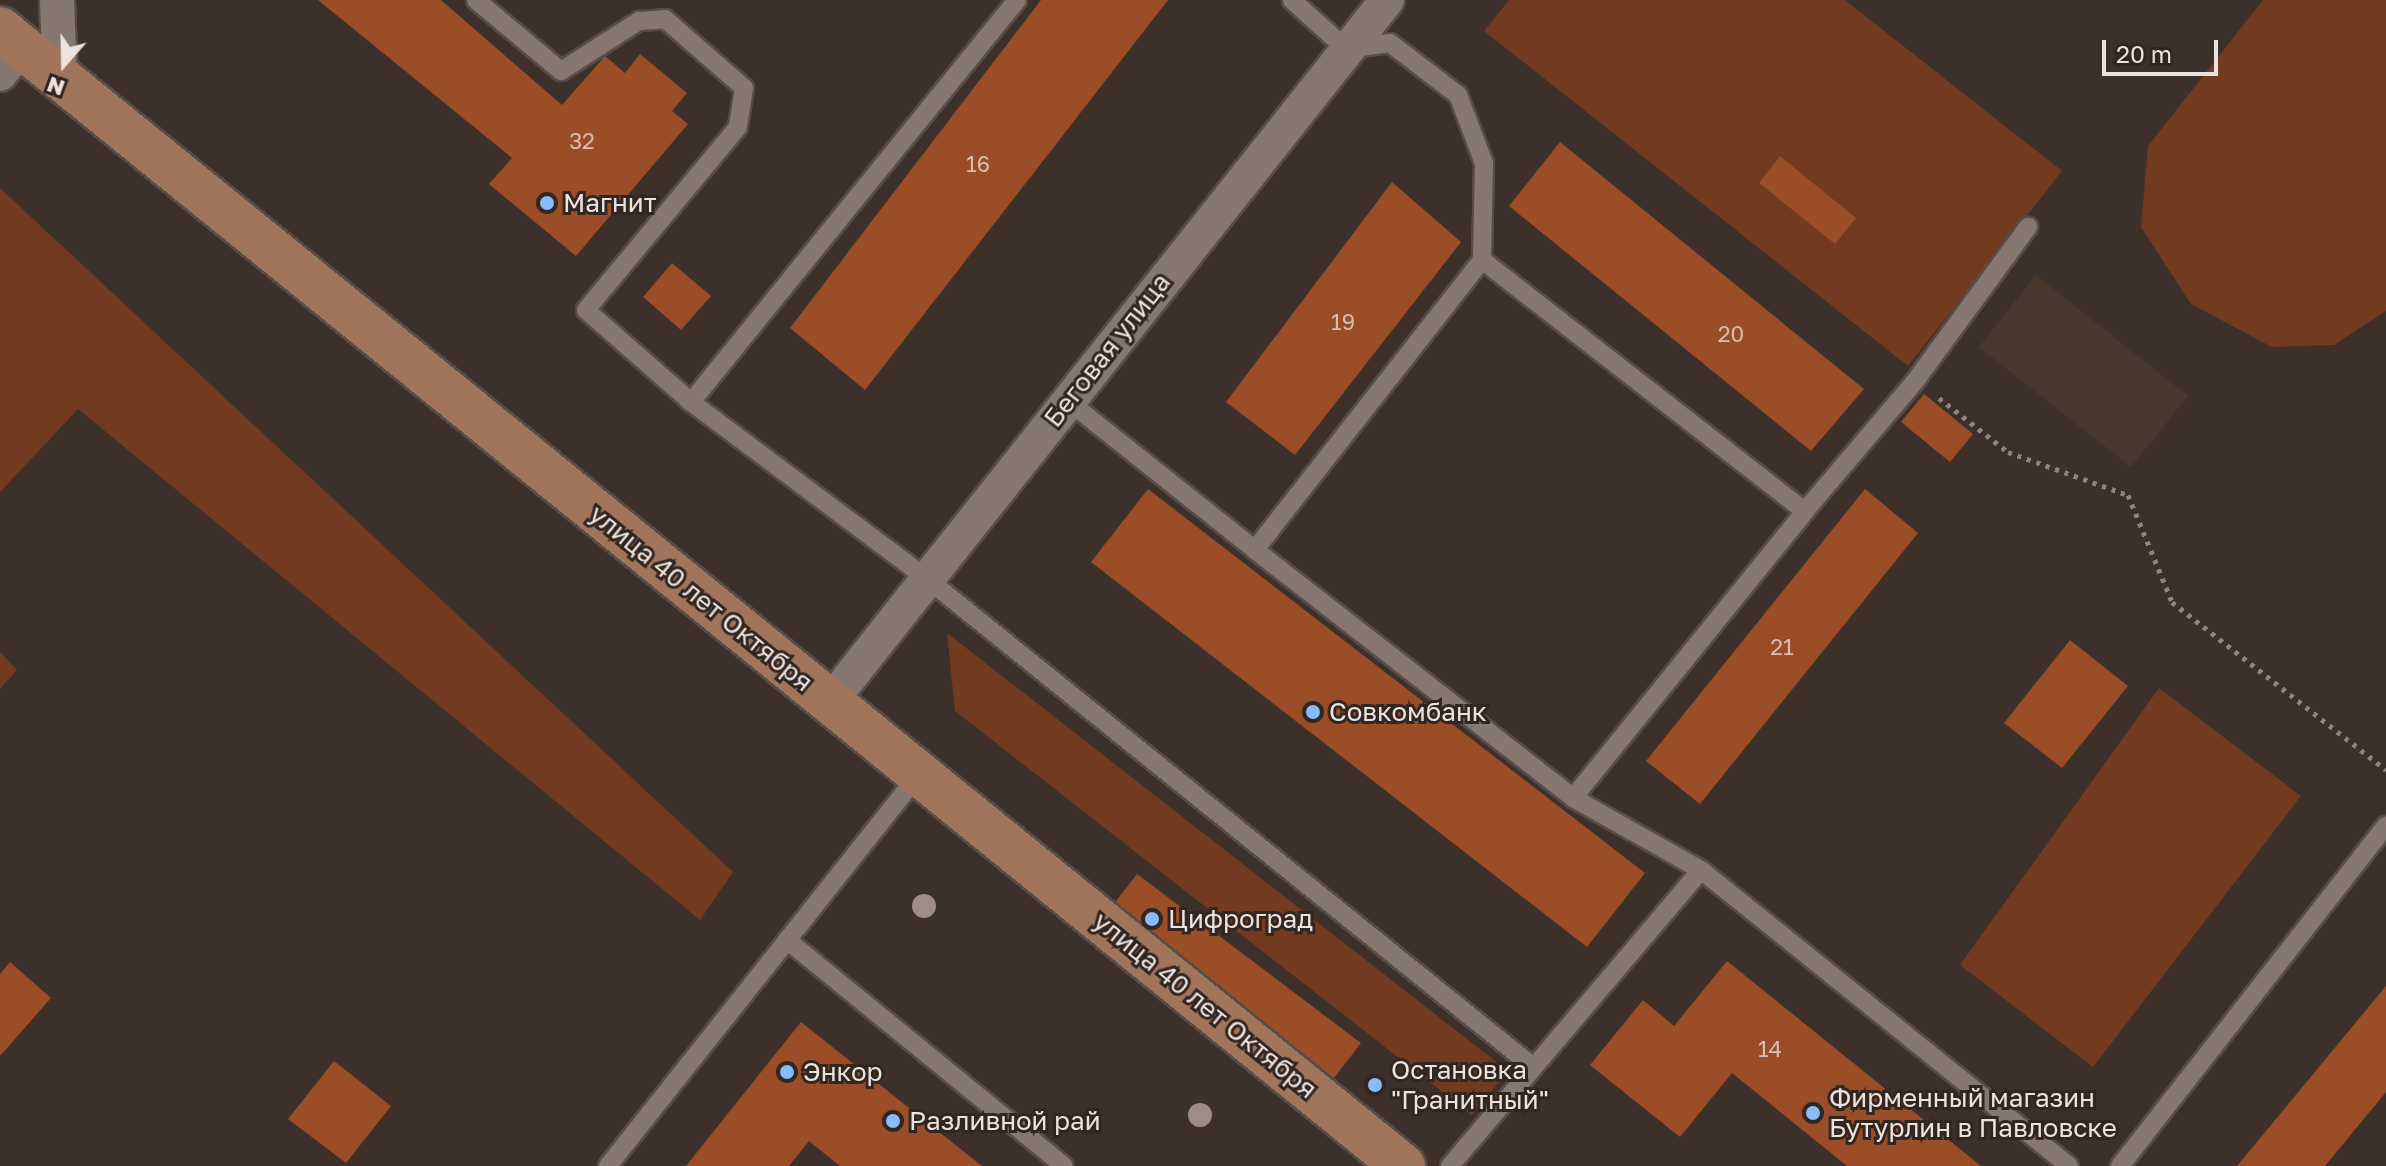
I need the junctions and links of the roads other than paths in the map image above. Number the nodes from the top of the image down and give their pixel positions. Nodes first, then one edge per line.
1 (57, 0) edge
2 (476, 0) edge
3 (1017, 0) edge
4 (1292, 0) edge
5 (1387, 0) edge
6 (1346, 49) junction
7 (7, 50) edge
8 (60, 79) junction
9 (2028, 227) dead end
10 (1482, 260) junction
11 (1068, 401) junction
12 (691, 402) junction
13 (1805, 511) junction
14 (1255, 550) junction
15 (926, 578) junction
16 (830, 702) junction
17 (919, 774) junction
18 (1573, 798) junction
19 (2386, 825) edge
20 (1701, 870) junction
21 (787, 940) junction
22 (1532, 1066) junction
23 (608, 1166) edge
24 (1064, 1166) edge
25 (1403, 1166) edge
26 (1450, 1166) edge
27 (2069, 1166) edge
28 (2120, 1166) edge

1 - 8 street
2 - 12 lane
3 - 12 lane
4 - 6 lane
5 - 6 street, Беговая улица
6 - 10 lane
6 - 11 street, Беговая улица
7 - 8 street, улица 40 лет Октября
8 - 16 street, улица 40 лет Октября
9 - 13 lane
10 - 13 lane
10 - 14 lane
11 - 14 lane
11 - 15 street, Беговая улица
12 - 15 lane
13 - 18 lane
14 - 18 lane
15 - 16 street, Беговая улица
15 - 22 lane
16 - 17 street, улица 40 лет Октября
17 - 21 lane
17 - 25 street, улица 40 лет Октября
18 - 20 lane
19 - 28 lane
20 - 22 lane
20 - 27 lane
21 - 23 lane
21 - 24 lane
22 - 26 lane

